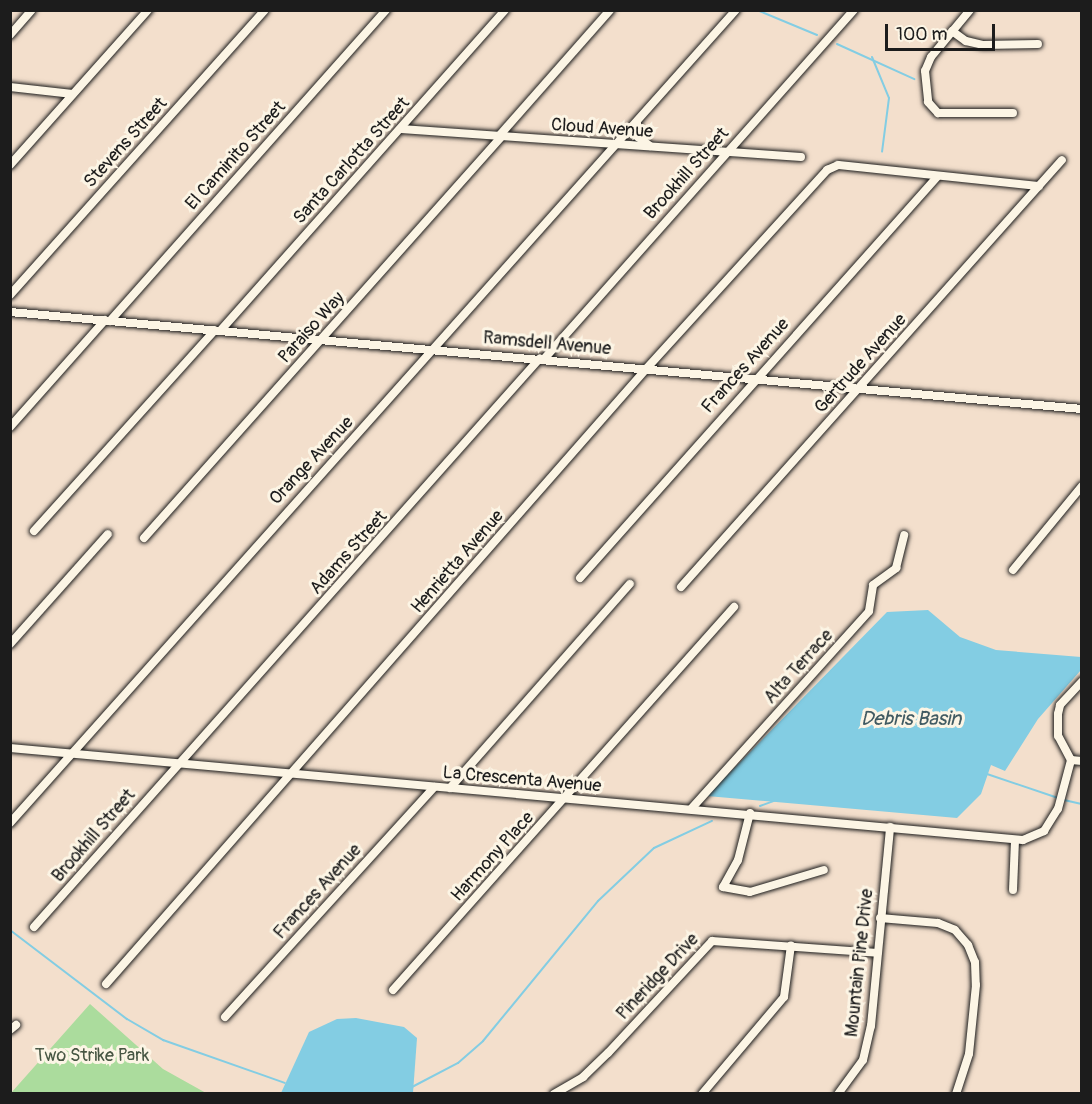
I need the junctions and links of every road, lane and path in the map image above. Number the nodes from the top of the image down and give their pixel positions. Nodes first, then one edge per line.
1 (32, 10) edge
2 (148, 10) edge
3 (265, 10) edge
4 (386, 10) edge
5 (505, 10) edge
6 (610, 10) edge
7 (736, 10) edge
8 (854, 10) edge
9 (970, 10) edge
10 (952, 31) junction
11 (10, 35) edge
12 (1038, 44) dead end
13 (10, 87) edge
14 (74, 94) junction
15 (1013, 113) dead end
16 (638, 121) junction
17 (401, 129) junction
18 (500, 136) junction
19 (616, 145) junction
20 (654, 148) junction
21 (724, 153) junction
22 (801, 157) dead end
23 (1062, 160) dead end
24 (10, 165) edge
25 (937, 177) junction
26 (1039, 186) junction
27 (10, 296) edge
28 (10, 312) edge
29 (107, 320) junction
30 (218, 330) junction
31 (323, 339) junction
32 (435, 349) junction
33 (542, 358) junction
34 (647, 368) junction
35 (755, 377) junction
36 (861, 387) junction
37 (1082, 409) edge
38 (10, 428) edge
39 (1082, 486) edge
40 (34, 531) dead end
41 (108, 534) dead end
42 (904, 535) dead end
43 (144, 538) dead end
44 (1014, 570) dead end
45 (580, 578) dead end
46 (630, 584) dead end
47 (681, 587) dead end
48 (734, 607) dead end
49 (10, 644) edge
50 (1082, 681) edge
51 (10, 748) edge
52 (70, 755) junction
53 (1071, 760) junction
54 (1082, 761) edge
55 (177, 764) junction
56 (293, 774) junction
57 (434, 787) junction
58 (450, 789) junction
59 (566, 799) junction
60 (691, 809) junction
61 (750, 813) junction
62 (10, 823) edge
63 (890, 827) junction
64 (1015, 840) junction
65 (824, 870) dead end
66 (1013, 890) dead end
67 (880, 918) junction
68 (34, 927) dead end
69 (791, 945) junction
70 (878, 953) junction
71 (106, 984) dead end
72 (393, 990) dead end
73 (225, 1017) dead end
74 (554, 1094) edge
75 (702, 1094) edge
76 (838, 1094) edge
77 (956, 1094) edge

1 - 11 street
2 - 14 street
3 - 27 street, Stevens Street
4 - 29 street, El Caminito Street
5 - 17 street, Santa Carlotta Street
6 - 18 street, Paraiso Way
7 - 16 street, Orange Avenue
8 - 21 street, Brookhill Street
9 - 10 street
10 - 12 street
10 - 15 street
13 - 14 street
14 - 24 street
16 - 19 street, Orange Avenue
16 - 20 street
17 - 18 street, Cloud Avenue
17 - 30 street, Santa Carlotta Street
18 - 19 street, Cloud Avenue
18 - 31 street, Paraiso Way
19 - 20 street, Cloud Avenue
19 - 32 street, Orange Avenue
20 - 21 street, Cloud Avenue
21 - 22 street, Cloud Avenue
21 - 33 street, Brookhill Street
23 - 26 street, Gertrude Avenue
25 - 26 street
25 - 34 street, Henrietta Avenue
25 - 35 street, Frances Avenue
26 - 36 street, Gertrude Avenue
28 - 29 street, Ramsdell Avenue
29 - 30 street, Ramsdell Avenue
29 - 38 street, El Caminito Street
30 - 31 street, Ramsdell Avenue
30 - 40 street, Santa Carlotta Street
31 - 32 street, Ramsdell Avenue
31 - 43 street, Paraiso Way
32 - 33 street, Ramsdell Avenue
32 - 52 street, Orange Avenue
33 - 34 street, Ramsdell Avenue
33 - 55 street, Adams Street
34 - 35 street, Ramsdell Avenue
34 - 56 street, Henrietta Avenue
35 - 36 street, Ramsdell Avenue
35 - 45 street, Frances Avenue
36 - 37 street, Ramsdell Avenue
36 - 47 street, Gertrude Avenue
39 - 44 street
41 - 49 street
42 - 60 street, Alta Terrace
46 - 58 street
48 - 59 street, Harmony Place
50 - 53 street
51 - 52 street, La Crescenta Avenue
52 - 55 street, La Crescenta Avenue
52 - 62 street, Orange Avenue
53 - 54 street
53 - 64 street, La Crescenta Avenue
55 - 56 street, La Crescenta Avenue
55 - 68 street, Brookhill Street
56 - 57 street, La Crescenta Avenue
56 - 71 street, Henrietta Avenue
57 - 58 street, La Crescenta Avenue
57 - 73 street, Frances Avenue
58 - 59 street, La Crescenta Avenue
59 - 60 street, La Crescenta Avenue
59 - 72 street, Harmony Place
60 - 61 street, La Crescenta Avenue
61 - 63 street, La Crescenta Avenue
61 - 65 street
63 - 64 street, La Crescenta Avenue
63 - 67 street, Mountain Pine Drive
64 - 66 street
67 - 70 street, Mountain Pine Drive
67 - 77 street
69 - 70 street, Pineridge Drive
69 - 74 street, Pineridge Drive
69 - 75 street
70 - 76 street, Mountain Pine Drive

